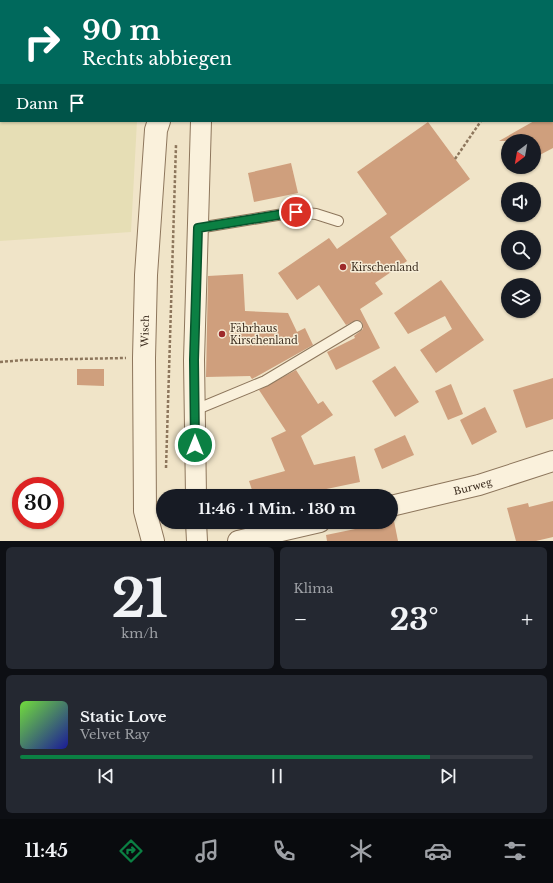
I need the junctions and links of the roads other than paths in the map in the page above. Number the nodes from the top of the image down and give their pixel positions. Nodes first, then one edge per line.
1 (159, 122) edge
2 (201, 122) edge
3 (171, 129) edge
4 (338, 221) dead end
5 (198, 228) junction
6 (357, 326) dead end
7 (195, 410) junction
8 (553, 461) edge
9 (196, 489) edge
10 (398, 504) edge
11 (196, 529) edge
12 (290, 529) edge
13 (153, 541) edge
14 (197, 541) edge
15 (238, 541) edge

1 - 13 street, Wisch
2 - 5 street
3 - 13 street, Wisch
4 - 5 lane
5 - 7 street
6 - 7 lane
7 - 9 street
8 - 10 street, Burweg
11 - 14 street
12 - 15 street

